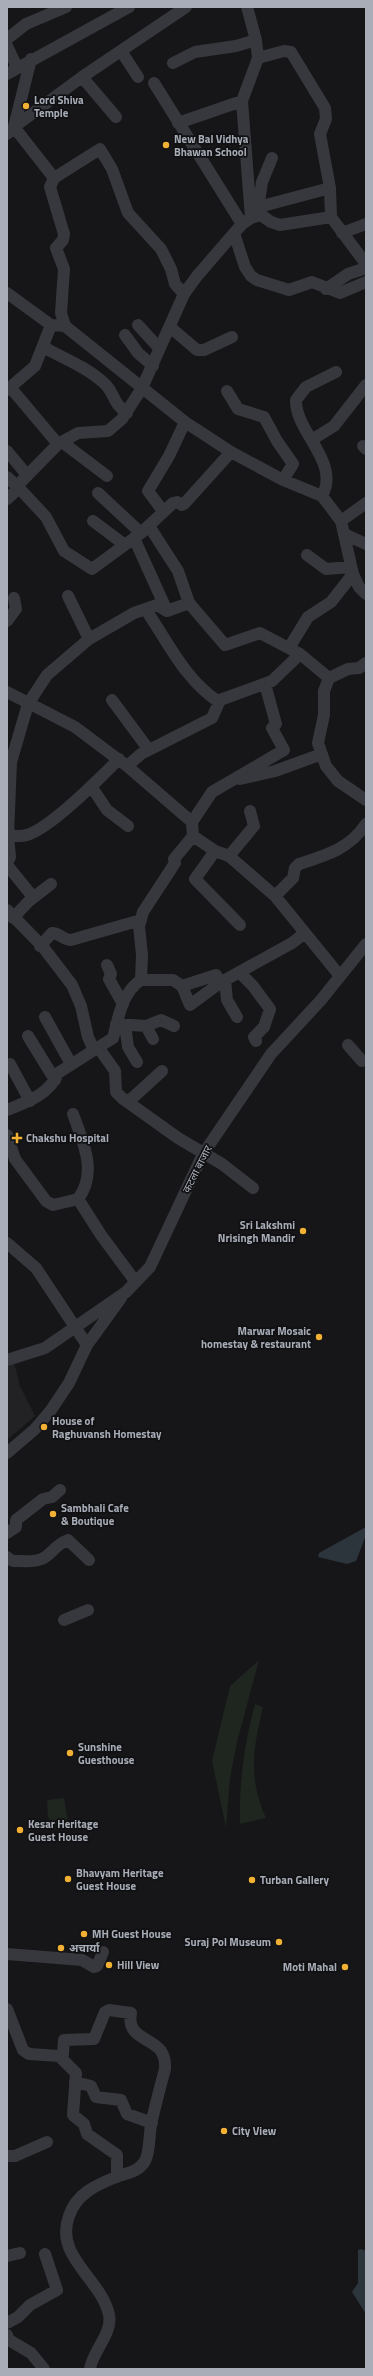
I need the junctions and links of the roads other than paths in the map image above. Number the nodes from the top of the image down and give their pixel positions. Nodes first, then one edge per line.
1 (66, 7) edge
2 (129, 7) edge
3 (186, 7) edge
4 (247, 7) edge
5 (7, 39) edge
6 (256, 40) junction
7 (7, 46) edge
8 (121, 51) junction
9 (258, 58) junction
10 (31, 60) junction
11 (173, 63) dead end
12 (12, 71) edge
13 (82, 77) junction
14 (138, 77) dead end
15 (154, 83) dead end
16 (242, 102) junction
17 (116, 117) dead end
18 (178, 123) junction
19 (9, 132) edge
20 (272, 158) dead end
21 (54, 178) junction
22 (330, 188) junction
23 (331, 217) junction
24 (247, 218) junction
25 (366, 224) edge
26 (342, 233) junction
27 (366, 264) edge
28 (366, 268) edge
29 (366, 282) edge
30 (326, 289) junction
31 (7, 293) edge
32 (184, 294) junction
33 (138, 324) dead end
34 (51, 325) junction
35 (65, 326) junction
36 (170, 327) junction
37 (125, 335) dead end
38 (232, 337) dead end
39 (43, 347) junction
40 (159, 348) junction
41 (152, 366) junction
42 (336, 372) dead end
43 (366, 385) edge
44 (8, 388) edge
45 (142, 388) junction
46 (227, 390) dead end
47 (127, 412) junction
48 (185, 422) junction
49 (313, 439) junction
50 (60, 443) junction
51 (7, 451) edge
52 (231, 452) junction
53 (27, 475) junction
54 (106, 476) dead end
55 (7, 477) edge
56 (283, 480) junction
57 (18, 487) junction
58 (98, 493) dead end
59 (322, 496) junction
60 (7, 499) edge
61 (366, 503) edge
62 (163, 511) junction
63 (93, 521) dead end
64 (341, 521) junction
65 (344, 534) junction
66 (137, 535) junction
67 (366, 544) edge
68 (307, 555) dead end
69 (352, 570) junction
70 (366, 594) edge
71 (68, 596) dead end
72 (14, 598) dead end
73 (189, 603) junction
74 (146, 610) junction
75 (167, 611) junction
76 (7, 621) edge
77 (89, 639) junction
78 (294, 651) junction
79 (365, 665) edge
80 (329, 678) junction
81 (265, 684) junction
82 (7, 692) edge
83 (112, 700) dead end
84 (219, 702) junction
85 (28, 704) junction
86 (149, 750) junction
87 (322, 754) junction
88 (9, 762) edge
89 (123, 763) junction
90 (229, 782) junction
91 (91, 786) junction
92 (366, 800) edge
93 (8, 810) edge
94 (250, 811) dead end
95 (192, 822) junction
96 (366, 824) edge
97 (128, 826) dead end
98 (8, 835) junction
99 (193, 836) junction
100 (215, 850) junction
101 (229, 856) junction
102 (7, 864) edge
103 (50, 884) dead end
104 (275, 896) junction
105 (34, 897) junction
106 (9, 913) edge
107 (141, 920) junction
108 (240, 925) dead end
109 (305, 932) junction
110 (366, 944) edge
111 (40, 946) junction
112 (107, 965) dead end
113 (239, 972) junction
114 (340, 976) junction
115 (141, 980) junction
116 (221, 980) junction
117 (182, 986) junction
118 (123, 1004) junction
119 (45, 1017) dead end
120 (237, 1017) dead end
121 (121, 1024) junction
122 (146, 1026) junction
123 (174, 1026) dead end
124 (28, 1036) dead end
125 (153, 1039) dead end
126 (256, 1041) dead end
127 (348, 1045) dead end
128 (96, 1048) junction
129 (362, 1061) dead end
130 (137, 1062) dead end
131 (10, 1064) dead end
132 (71, 1064) junction
133 (162, 1071) dead end
134 (55, 1080) junction
135 (30, 1101) junction
136 (128, 1102) junction
137 (7, 1110) edge
138 (73, 1114) dead end
139 (7, 1136) edge
140 (7, 1141) edge
141 (203, 1154) junction
142 (11, 1162) edge
143 (253, 1188) dead end
144 (78, 1199) junction
145 (7, 1243) edge
146 (135, 1281) junction
147 (126, 1292) junction
148 (73, 1327) junction
149 (87, 1345) junction
150 (7, 1360) edge
151 (7, 1453) edge
152 (60, 1490) dead end
153 (7, 1533) edge
154 (7, 1557) edge
155 (89, 1560) dead end
156 (88, 1610) dead end
157 (64, 1620) dead end
158 (103, 1952) dead end
159 (7, 1954) edge
160 (7, 2010) edge
161 (59, 2056) junction
162 (75, 2082) junction
163 (152, 2123) junction
164 (47, 2142) dead end
165 (7, 2156) edge
166 (117, 2177) junction
167 (20, 2253) dead end
168 (45, 2254) dead end
169 (7, 2256) edge
170 (7, 2323) edge
171 (7, 2335) edge
172 (94, 2363) edge
173 (44, 2369) edge
174 (90, 2369) edge

1 - 5 street
2 - 10 street
3 - 8 street
4 - 6 street
6 - 9 street
6 - 11 street
7 - 12 street
8 - 13 street
8 - 14 street
9 - 16 street
9 - 22 street
10 - 12 street
10 - 19 street
13 - 17 street
13 - 19 street
15 - 18 street
16 - 18 street
16 - 24 street
18 - 24 street
19 - 21 street
20 - 24 street
21 - 32 street
21 - 35 street
22 - 23 street
22 - 24 street
23 - 24 street
23 - 26 street
24 - 30 street
24 - 32 street
25 - 26 street
26 - 27 street
28 - 30 street
29 - 30 street
31 - 34 street
32 - 36 street
33 - 40 street
34 - 35 street
34 - 39 street
35 - 45 street
36 - 38 street
36 - 40 street
37 - 41 street
39 - 44 street
39 - 47 street
40 - 41 street
41 - 45 street
42 - 49 street
43 - 49 street
44 - 50 street
45 - 47 street
45 - 48 street
46 - 56 street
47 - 50 street
48 - 52 street
48 - 62 street
49 - 59 street
50 - 53 street
50 - 54 street
51 - 53 street
52 - 56 street
52 - 62 street
53 - 57 street
55 - 57 street
56 - 59 street
57 - 60 street
57 - 66 street
58 - 66 street
59 - 64 street
61 - 64 street
62 - 66 street
63 - 66 street
64 - 65 street
65 - 67 street
65 - 69 street
66 - 73 street
66 - 75 street
68 - 69 street
69 - 70 street
69 - 78 street
71 - 77 street
72 - 76 street
73 - 75 street
73 - 78 street
74 - 75 street
74 - 77 street
74 - 84 street
77 - 85 street
78 - 80 street
78 - 81 street
79 - 80 street
80 - 87 street
81 - 84 street
81 - 90 street
82 - 85 street
83 - 86 street
84 - 86 street
85 - 88 street
85 - 89 street
86 - 89 street
87 - 90 street
87 - 92 street
88 - 93 street
89 - 91 street
89 - 95 street
90 - 95 street
91 - 97 street
91 - 98 street
93 - 98 street
94 - 101 street
95 - 99 street
96 - 104 street
98 - 102 street
99 - 100 street
99 - 107 street
100 - 101 street
100 - 108 street
101 - 104 street
102 - 105 street
103 - 105 street
104 - 109 street
105 - 106 street
106 - 111 street
107 - 111 street
107 - 115 street
109 - 113 street
109 - 114 street
110 - 114 street, कटला बाजार
111 - 128 street
112 - 118 street
113 - 116 street
113 - 126 street
114 - 141 street, कटला बाजार
115 - 117 street
115 - 118 street
116 - 117 street
116 - 117 street
116 - 120 street
118 - 121 street
119 - 132 street
121 - 122 street
121 - 128 street
121 - 130 street
122 - 123 street
122 - 125 street
124 - 134 street
127 - 129 street
128 - 132 street
128 - 136 street
131 - 135 street
132 - 134 street
133 - 136 street
134 - 135 street
135 - 137 street
136 - 141 street
138 - 144 street
139 - 140 street
140 - 142 street
141 - 143 street
141 - 146 street, कटला बाजार
142 - 144 street
144 - 146 street
145 - 148 street
146 - 147 street, कटला बाजार
147 - 148 street, कटला बाजार
147 - 149 street
148 - 149 street
148 - 150 street, कटला बाजार
149 - 151 street
152 - 153 street
154 - 155 street
156 - 157 street
158 - 159 street
160 - 161 street
161 - 162 street
161 - 163 street
162 - 163 street
162 - 166 street
163 - 166 street
164 - 165 street
166 - 172 street
167 - 169 street
168 - 170 street
171 - 173 street
172 - 174 street

